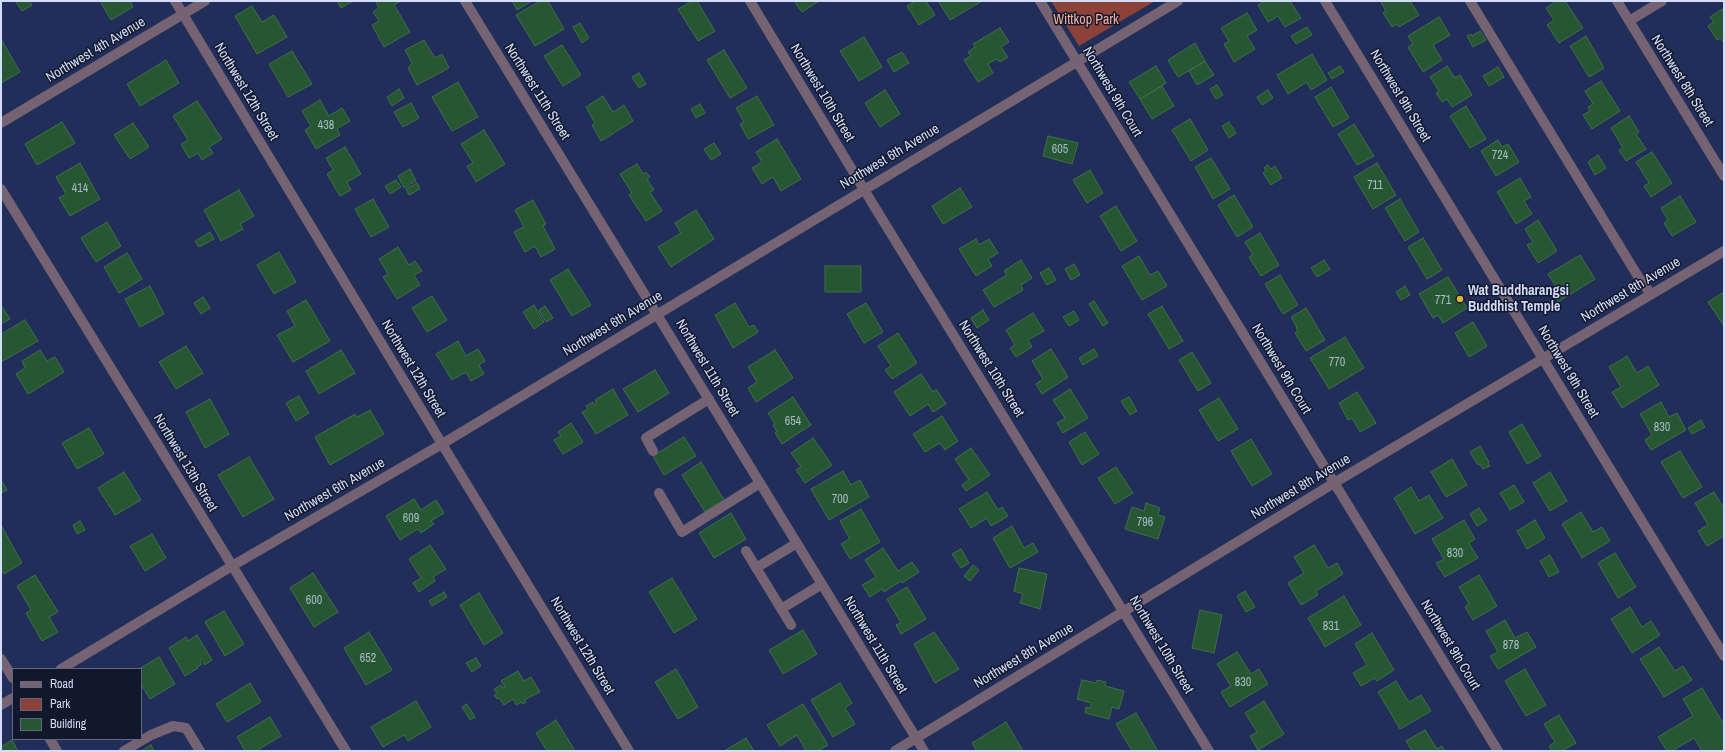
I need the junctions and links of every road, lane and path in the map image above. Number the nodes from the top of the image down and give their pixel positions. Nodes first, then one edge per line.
1 (175, 1) edge
2 (205, 1) edge
3 (464, 1) edge
4 (750, 1) edge
5 (1040, 1) edge
6 (1178, 1) edge
7 (1326, 1) edge
8 (1470, 1) edge
9 (1617, 1) edge
10 (1662, 1) edge
11 (183, 14) junction
12 (1629, 21) junction
13 (1077, 61) junction
14 (1, 123) edge
15 (1724, 176) edge
16 (1, 189) edge
17 (864, 189) junction
18 (1724, 251) edge
19 (1651, 294) junction
20 (657, 314) junction
21 (1544, 358) junction
22 (709, 398) junction
23 (442, 444) junction
24 (653, 451) dead end
25 (760, 483) junction
26 (1334, 483) junction
27 (659, 493) dead end
28 (797, 543) junction
29 (746, 551) dead end
30 (232, 566) junction
31 (756, 568) junction
32 (822, 584) junction
33 (781, 609) junction
34 (1124, 611) junction
35 (790, 625) dead end
36 (1724, 656) edge
37 (1, 658) edge
38 (63, 668) edge
39 (12, 676) edge
40 (12, 699) edge
41 (1, 705) edge
42 (916, 738) junction
43 (51, 740) edge
44 (57, 751) edge
45 (124, 751) edge
46 (200, 751) edge
47 (346, 751) edge
48 (629, 751) edge
49 (895, 751) edge
50 (924, 751) edge
51 (1209, 751) edge
52 (1498, 751) edge

1 - 11 street, Northwest 12th Street
2 - 11 street, Northwest 4th Avenue
3 - 20 street, Northwest 11th Street
4 - 17 street, Northwest 10th Street
5 - 13 street, Northwest 9th Court
6 - 13 street, Northwest 6th Avenue
7 - 21 street, Northwest 9th Street
8 - 19 street
9 - 12 street, Northwest 8th Street
10 - 12 street
11 - 14 street, Northwest 4th Avenue
11 - 23 street, Northwest 12th Street
12 - 15 street, Northwest 8th Street
13 - 17 street, Northwest 6th Avenue
13 - 26 street, Northwest 9th Court
16 - 30 street, Northwest 13th Street
17 - 20 street, Northwest 6th Avenue
17 - 34 street, Northwest 10th Street
18 - 19 street, Northwest 8th Avenue
19 - 21 street, Northwest 8th Avenue
20 - 22 street, Northwest 11th Street
20 - 23 street, Northwest 6th Avenue
21 - 26 street, Northwest 8th Avenue
21 - 36 street, Northwest 9th Street
22 - 24 street
22 - 25 street, Northwest 11th Street
23 - 30 street, Northwest 6th Avenue
23 - 48 street, Northwest 12th Street
25 - 27 street
25 - 28 street, Northwest 11th Street
26 - 34 street, Northwest 8th Avenue
26 - 52 street, Northwest 9th Court
28 - 31 street
28 - 32 street, Northwest 11th Street
29 - 31 street
30 - 38 street, Northwest 6th Avenue
30 - 47 street, Northwest 13th Street
31 - 33 street
32 - 33 street
32 - 42 street, Northwest 11th Street
33 - 35 street
34 - 42 street, Northwest 8th Avenue
34 - 51 street, Northwest 10th Street
37 - 39 street
40 - 41 street
42 - 49 street, Northwest 8th Avenue
42 - 50 street, Northwest 11th Street
43 - 44 street
45 - 46 street

